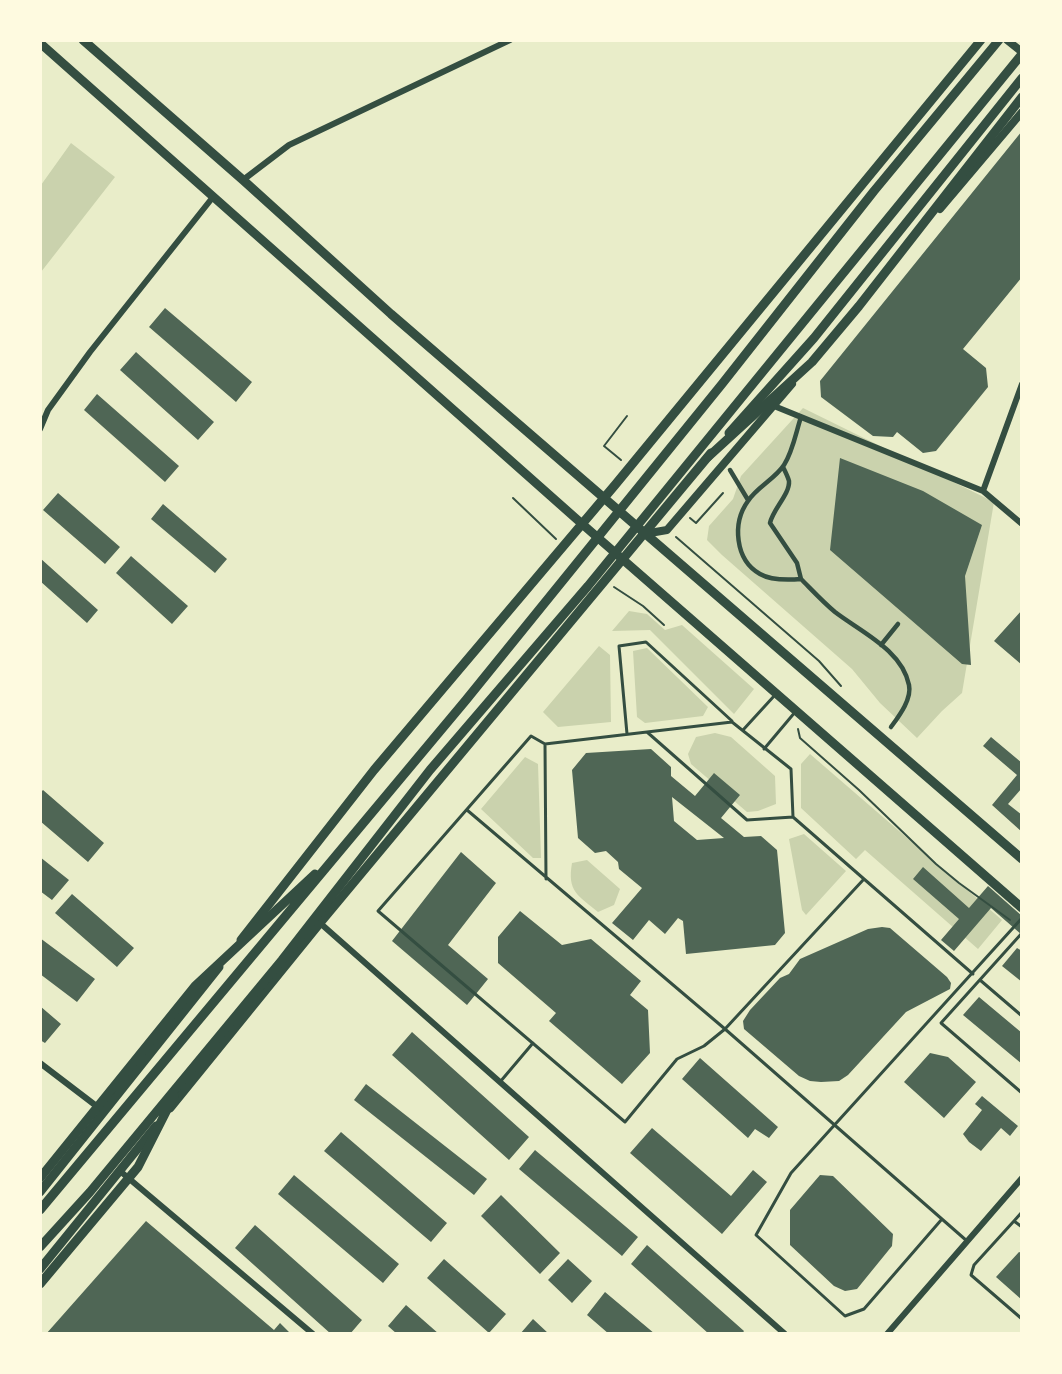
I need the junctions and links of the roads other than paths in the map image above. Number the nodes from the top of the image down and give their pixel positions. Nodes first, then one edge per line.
1 (83, 40) edge
2 (510, 40) edge
3 (981, 40) edge
4 (999, 40) edge
5 (1007, 40) edge
6 (40, 43) edge
7 (1022, 53) edge
8 (1022, 78) edge
9 (1022, 97) edge
10 (1022, 112) edge
11 (243, 180) junction
12 (213, 197) junction
13 (1022, 384) edge
14 (774, 406) junction
15 (801, 417) junction
16 (40, 429) edge
17 (708, 457) junction
18 (783, 466) junction
19 (730, 470) dead end
20 (983, 491) junction
21 (603, 499) junction
22 (748, 500) junction
23 (581, 523) junction
24 (1022, 524) edge
25 (644, 534) junction
26 (622, 560) junction
27 (801, 579) junction
28 (898, 624) dead end
29 (881, 645) junction
30 (776, 693) junction
31 (796, 711) junction
32 (732, 722) junction
33 (891, 727) dead end
34 (743, 731) junction
35 (647, 732) junction
36 (627, 734) junction
37 (545, 744) junction
38 (764, 749) junction
39 (467, 810) junction
40 (793, 817) junction
41 (341, 850) junction
42 (1022, 859) edge
43 (546, 879) junction
44 (864, 879) junction
45 (1022, 908) edge
46 (1022, 918) edge
47 (320, 923) junction
48 (1022, 933) edge
49 (973, 974) junction
50 (980, 980) junction
51 (1022, 1016) edge
52 (725, 1029) junction
53 (533, 1043) junction
54 (40, 1063) edge
55 (183, 1079) junction
56 (500, 1082) junction
57 (1022, 1094) edge
58 (104, 1112) junction
59 (834, 1125) junction
60 (120, 1171) junction
61 (40, 1178) edge
62 (1022, 1178) edge
63 (40, 1192) edge
64 (40, 1210) edge
65 (1022, 1212) edge
66 (942, 1219) junction
67 (1014, 1221) junction
68 (1022, 1227) edge
69 (967, 1241) junction
70 (40, 1247) edge
71 (40, 1269) edge
72 (40, 1284) edge
73 (1022, 1319) edge
74 (313, 1334) edge
75 (785, 1334) edge
76 (886, 1334) edge

1 - 11 main road
2 - 11 street
3 - 21 main road
4 - 41 main road
5 - 7 street
6 - 12 main road
7 - 55 main road
8 - 17 main road
9 - 17 main road
10 - 14 main road
11 - 21 main road
12 - 16 street
12 - 23 main road
13 - 20 street
14 - 15 street
14 - 25 main road
15 - 18 street
15 - 20 street
17 - 25 main road
18 - 22 street
18 - 27 street
19 - 22 street
20 - 24 street
21 - 23 main road
21 - 25 main road
22 - 27 street
23 - 26 main road
23 - 58 main road
25 - 26 main road
25 - 42 main road
26 - 30 main road
26 - 47 main road
27 - 29 street
28 - 29 street
29 - 33 street
30 - 31 main road
30 - 34 lane
31 - 38 lane
31 - 45 main road
32 - 34 lane
32 - 35 lane
32 - 36 lane
34 - 38 lane
35 - 36 lane
35 - 40 lane
36 - 37 lane
37 - 39 lane
37 - 43 lane
38 - 40 lane
39 - 43 lane
39 - 53 lane
40 - 44 lane
41 - 61 main road
41 - 64 main road
43 - 52 lane
44 - 49 lane
44 - 52 lane
46 - 49 lane
47 - 56 street
47 - 60 main road
48 - 50 lane
49 - 59 lane
50 - 51 lane
50 - 57 lane
52 - 53 lane
52 - 59 lane
53 - 56 lane
54 - 58 street
55 - 70 main road
55 - 72 main road
56 - 75 street
58 - 63 main road
59 - 66 lane
59 - 66 lane
60 - 71 main road
60 - 74 street
62 - 69 street
65 - 67 lane
66 - 69 lane
67 - 68 lane
67 - 73 lane
69 - 76 street

